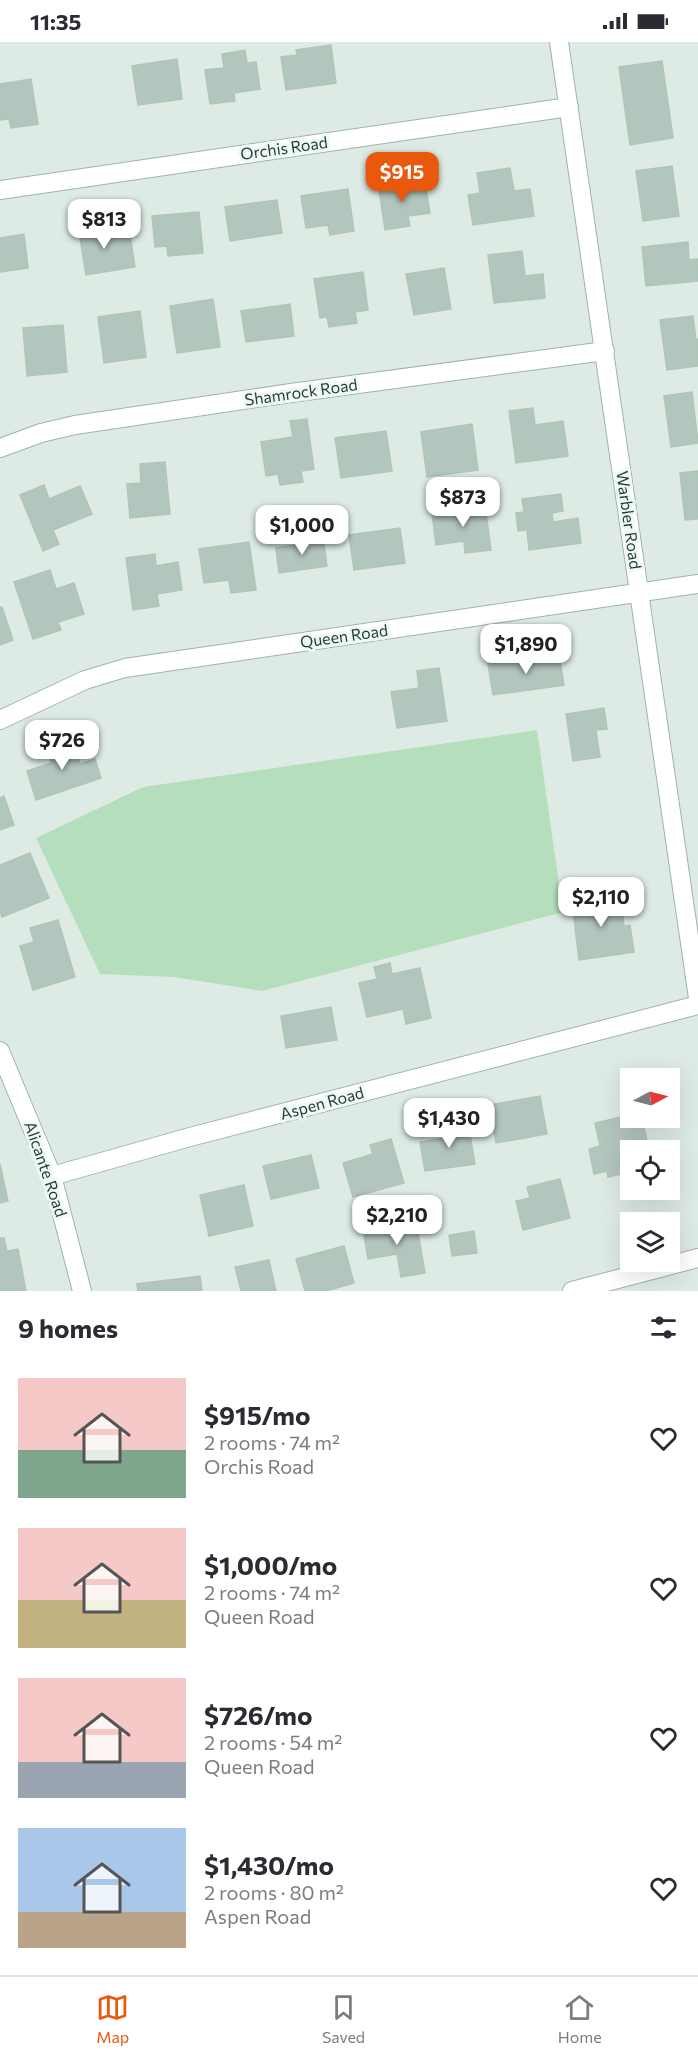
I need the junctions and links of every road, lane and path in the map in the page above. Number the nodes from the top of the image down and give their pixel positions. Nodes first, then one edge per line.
1 (559, 42) edge
2 (569, 107) junction
3 (0, 190) edge
4 (604, 351) junction
5 (0, 448) edge
6 (698, 584) edge
7 (639, 593) junction
8 (0, 720) edge
9 (698, 998) edge
10 (698, 1005) edge
11 (0, 1051) edge
12 (52, 1176) junction
13 (698, 1258) edge
14 (82, 1291) edge
15 (572, 1291) edge

1 - 2 street, Warbler Road
2 - 3 street, Orchis Road
2 - 4 street, Warbler Road
4 - 5 street, Shamrock Road
4 - 7 street, Warbler Road
6 - 7 street, Queen Road
7 - 8 street, Queen Road
7 - 9 street, Warbler Road
10 - 12 street, Aspen Road
11 - 12 street, Alicante Road
12 - 14 street, Alicante Road
13 - 15 street

